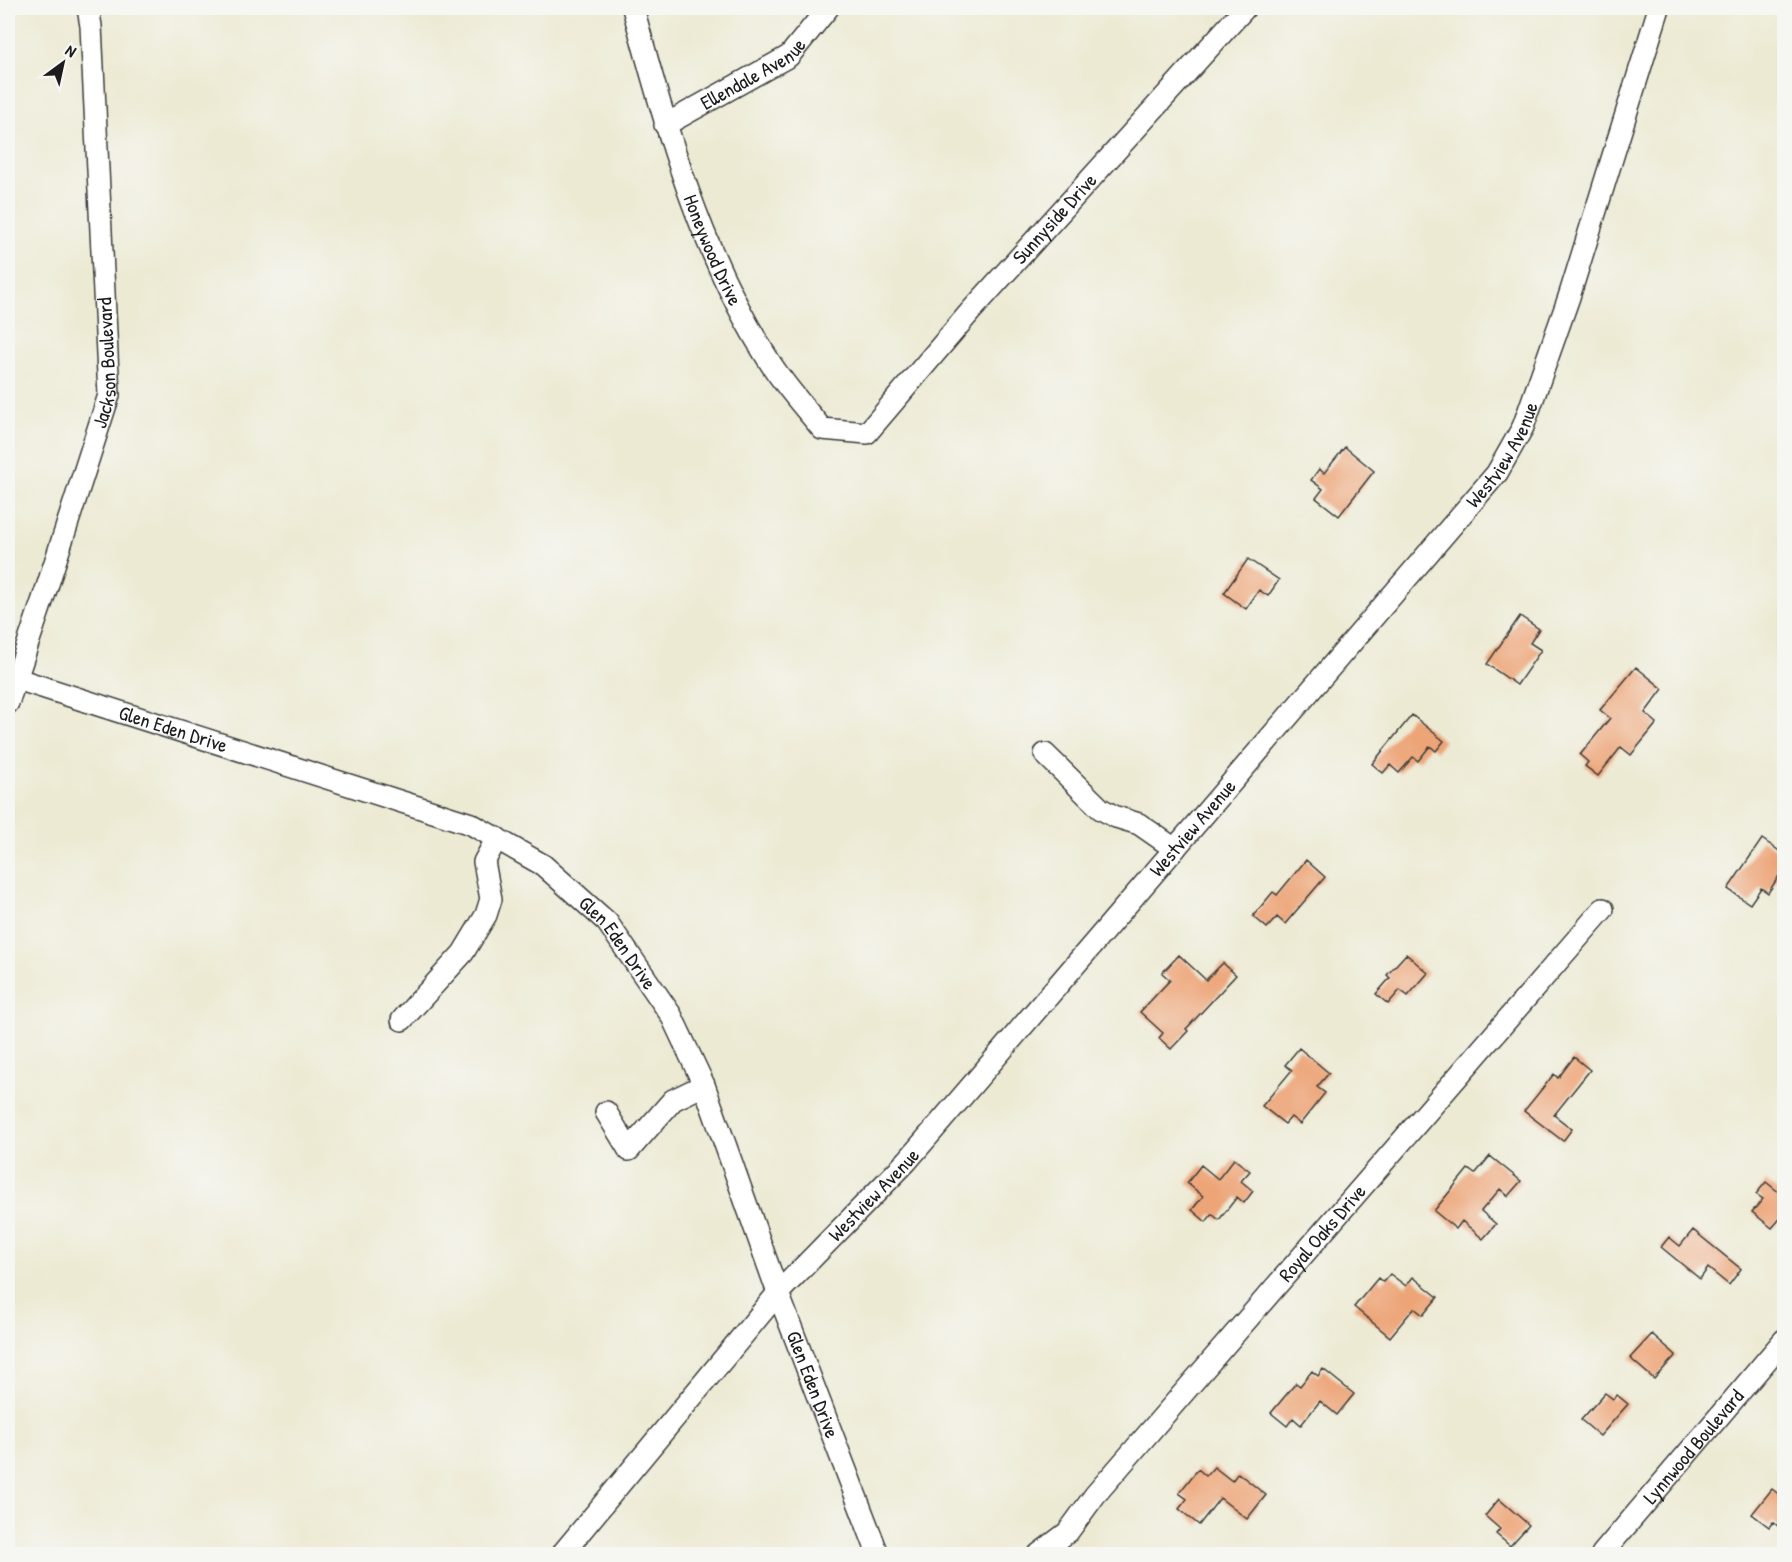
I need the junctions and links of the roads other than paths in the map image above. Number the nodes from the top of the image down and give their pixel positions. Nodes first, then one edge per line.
1 (88, 8) edge
2 (633, 8) edge
3 (828, 8) edge
4 (1245, 8) edge
5 (1659, 8) edge
6 (665, 125) junction
7 (867, 432) joint
8 (17, 680) junction
9 (8, 703) edge
10 (1045, 754) dead end
11 (497, 838) junction
12 (1175, 849) junction
13 (1603, 909) dead end
14 (402, 1020) dead end
15 (704, 1085) junction
16 (606, 1113) dead end
17 (778, 1293) junction
18 (1785, 1340) edge
19 (562, 1554) edge
20 (878, 1554) edge
21 (1039, 1554) edge
22 (1602, 1554) edge

1 - 8 street, Jackson Boulevard
2 - 6 street, Honeywood Drive
3 - 6 street, Ellendale Avenue
4 - 7 street, Sunnyside Drive
5 - 12 street, Westview Avenue
6 - 7 street, Honeywood Drive
8 - 9 street, Jackson Boulevard
8 - 11 street, Glen Eden Drive
10 - 12 street
11 - 14 street
11 - 15 street, Glen Eden Drive
12 - 17 street, Westview Avenue
13 - 21 street, Royal Oaks Drive
15 - 16 street
15 - 17 street, Glen Eden Drive
17 - 19 street, Westview Avenue
17 - 20 street, Glen Eden Drive
18 - 22 street, Lynnwood Boulevard

